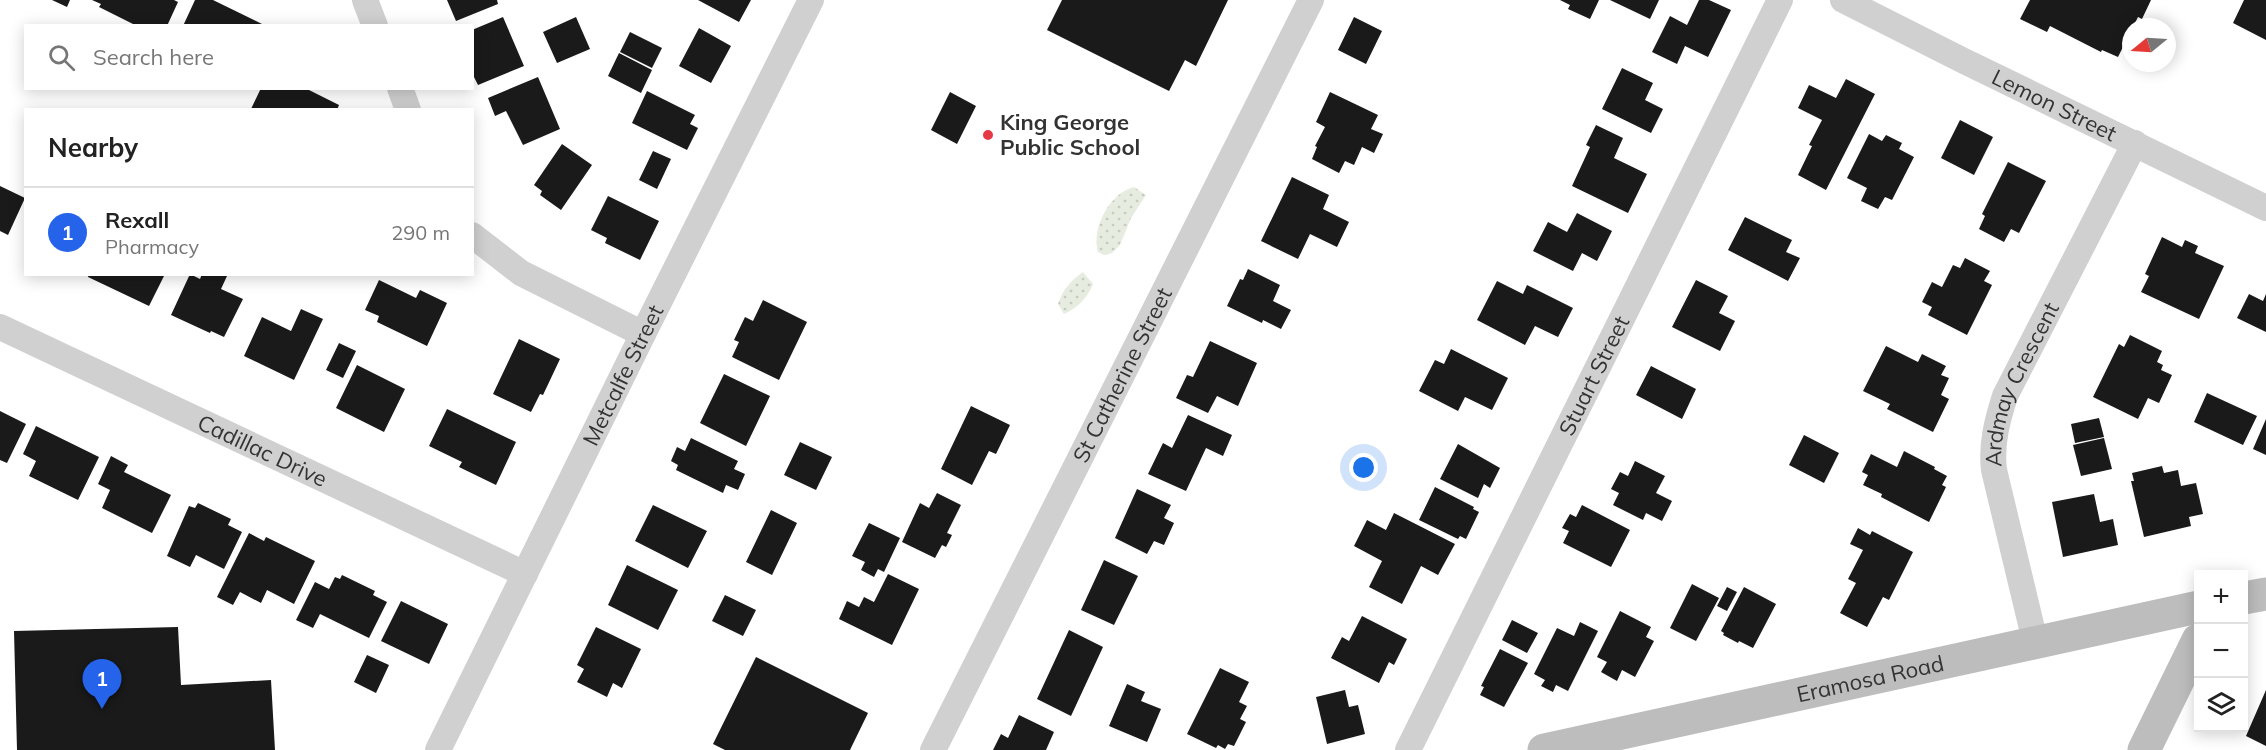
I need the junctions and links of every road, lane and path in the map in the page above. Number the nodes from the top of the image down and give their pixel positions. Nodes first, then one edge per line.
1 (365, 0) edge
2 (812, 0) edge
3 (1311, 0) edge
4 (1780, 0) edge
5 (1843, 0) edge
6 (374, 24) edge
7 (401, 90) edge
8 (407, 108) edge
9 (2135, 143) junction
10 (2266, 207) edge
11 (474, 237) edge
12 (0, 327) edge
13 (643, 334) junction
14 (525, 574) junction
15 (2266, 594) edge
16 (2248, 597) edge
17 (2194, 608) edge
18 (2035, 641) junction
19 (2194, 649) edge
20 (438, 750) edge
21 (933, 750) edge
22 (1408, 750) edge
23 (1544, 750) edge
24 (2144, 750) edge

1 - 6 street
2 - 13 street, Metcalfe Street
3 - 21 street, St Catherine Street
4 - 22 street, Stuart Street
5 - 9 street, Lemon Street
7 - 8 street
9 - 10 street, Lemon Street
9 - 18 street, Ardmay Crescent
11 - 13 street
12 - 14 street, Cadillac Drive
13 - 14 street, Metcalfe Street
14 - 20 street, Metcalfe Street
15 - 16 main road
17 - 18 main road, Eramosa Road
18 - 23 main road, Eramosa Road
19 - 24 main road

